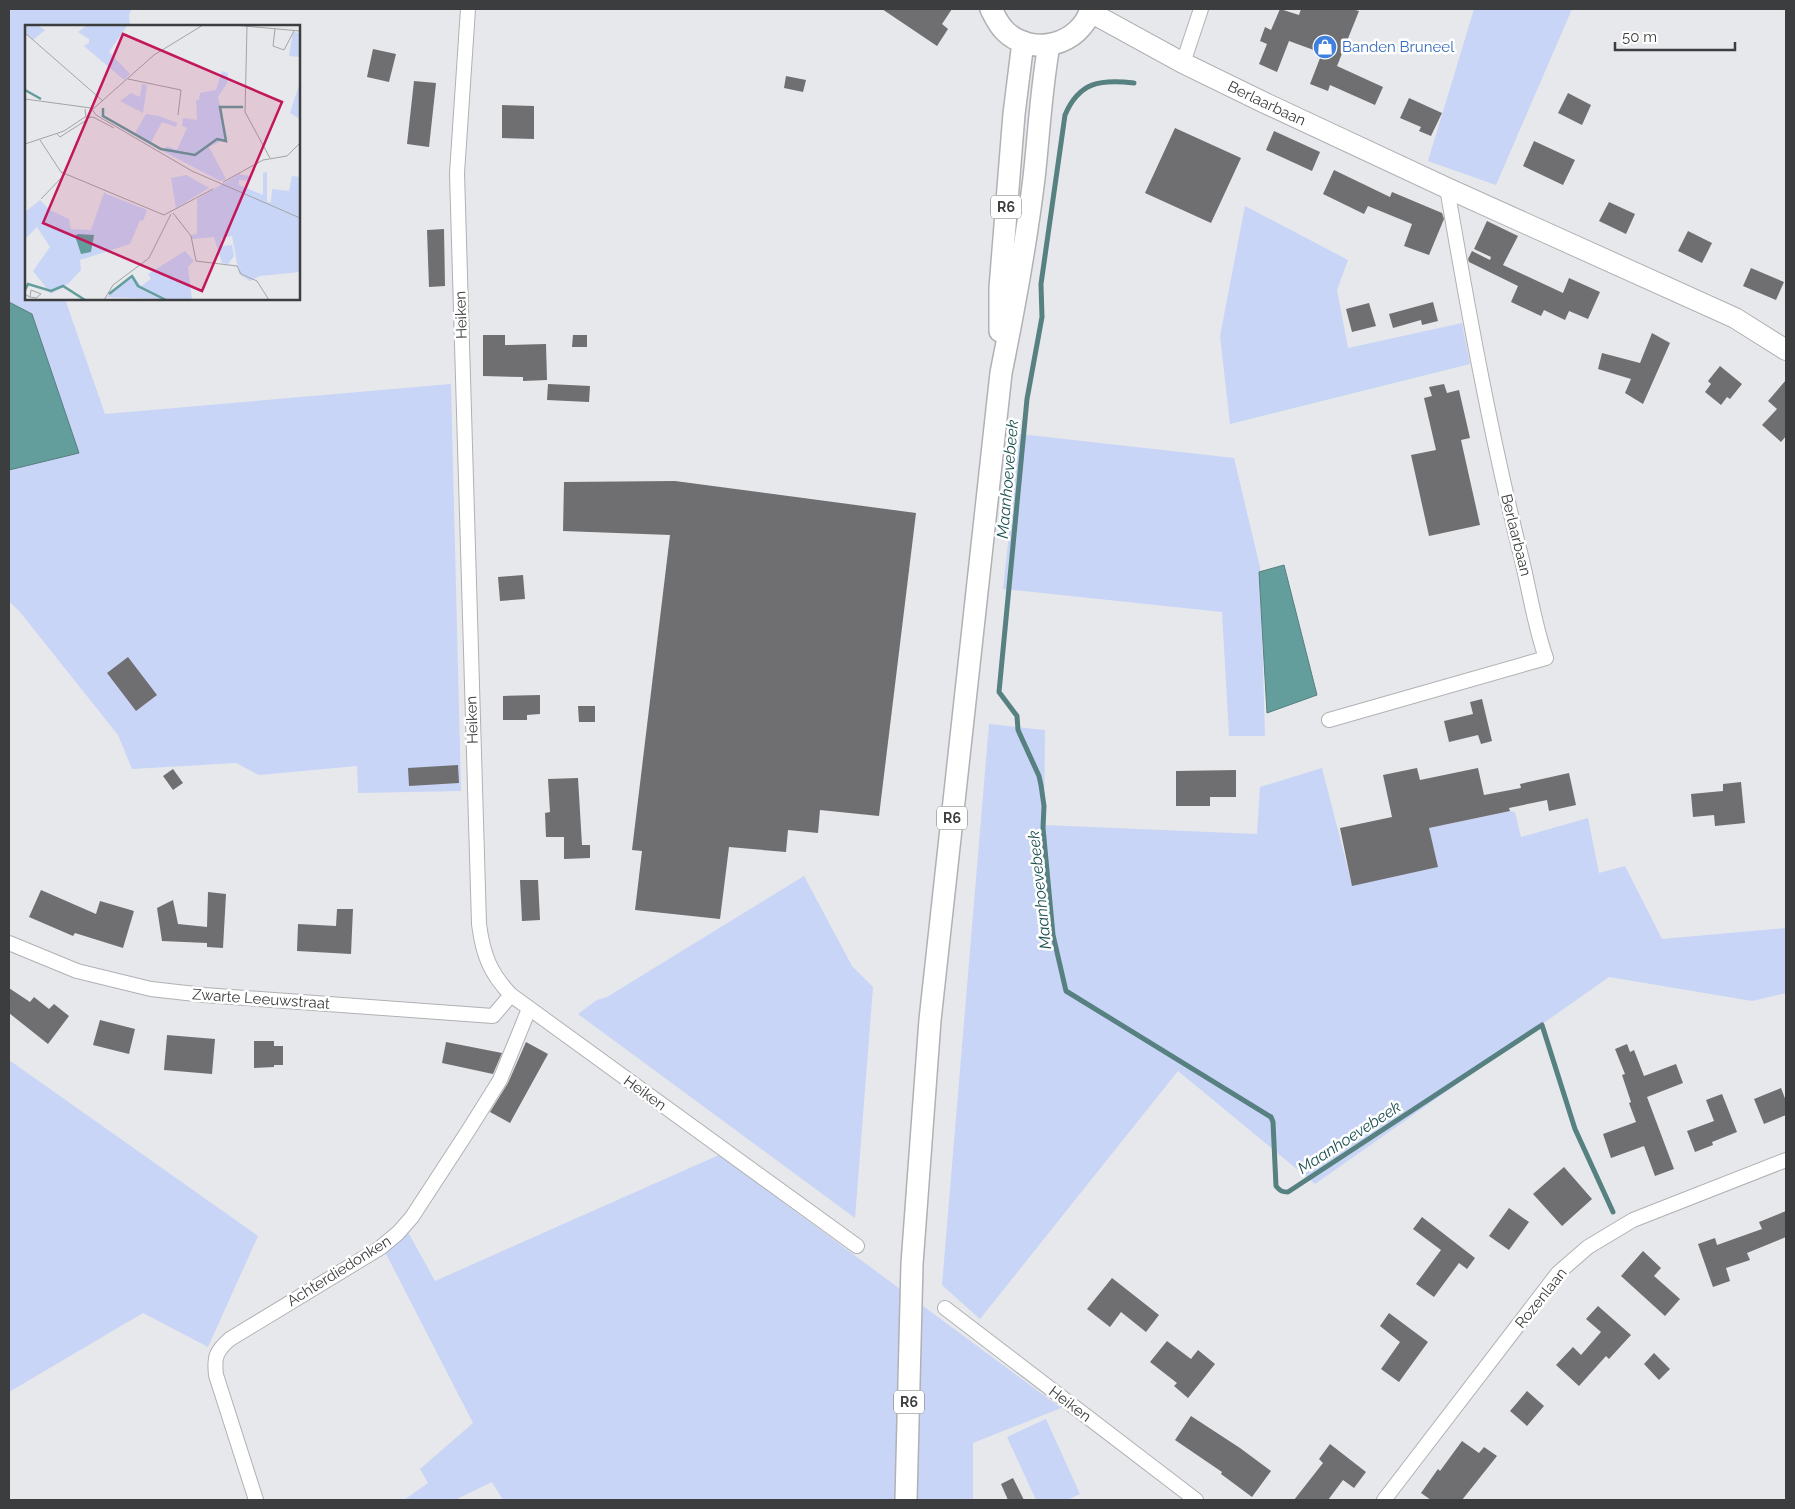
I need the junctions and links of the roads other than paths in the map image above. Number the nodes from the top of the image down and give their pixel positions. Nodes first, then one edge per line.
1 (468, 9) edge
2 (991, 9) edge
3 (1201, 9) edge
4 (1090, 10) edge
5 (1022, 42) junction
6 (1049, 45) junction
7 (1183, 63) junction
8 (1447, 188) junction
9 (1786, 350) edge
10 (1001, 373) junction
11 (1329, 720) dead end
12 (9, 943) edge
13 (511, 995) junction
14 (529, 1010) junction
15 (1786, 1160) edge
16 (857, 1246) dead end
17 (945, 1308) dead end
18 (256, 1500) edge
19 (906, 1500) edge
20 (1196, 1500) edge
21 (1384, 1500) edge

1 - 13 street, Heiken
2 - 5 main road
3 - 7 street
4 - 6 main road
4 - 7 street, Berlaarbaan
5 - 6 main road
5 - 10 main road, R6
6 - 10 main road, R6
7 - 8 street, Berlaarbaan
8 - 9 street, Berlaarbaan
8 - 11 street, Berlaarbaan
10 - 19 main road, R6
12 - 13 street, Zwarte Leeuwstraat
13 - 14 street, Heiken
14 - 16 street, Heiken
14 - 18 street, Achterdiedonken
15 - 21 street, Rozenlaan
17 - 20 street, Heiken

